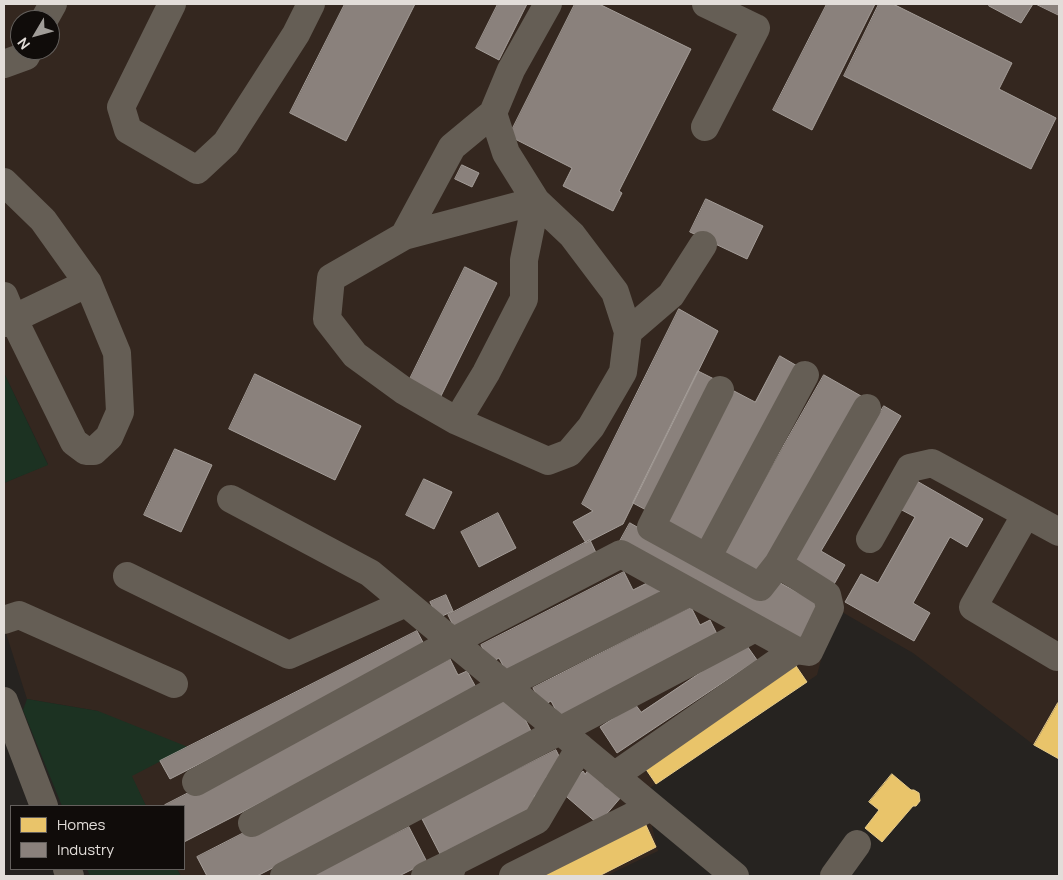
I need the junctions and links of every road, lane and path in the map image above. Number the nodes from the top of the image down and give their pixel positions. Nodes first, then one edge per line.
1 (172, 4) edge
2 (311, 4) edge
3 (548, 4) edge
4 (706, 4) edge
5 (492, 113) junction
6 (705, 127) dead end
7 (4, 182) edge
8 (536, 201) junction
9 (404, 236) junction
10 (703, 245) dead end
11 (88, 283) junction
12 (7, 312) edge
13 (628, 332) junction
14 (805, 374) dead end
15 (720, 390) dead end
16 (867, 408) dead end
17 (457, 421) junction
18 (231, 499) dead end
19 (1026, 514) junction
20 (1059, 532) edge
21 (870, 539) dead end
22 (707, 558) junction
23 (778, 564) junction
24 (127, 576) dead end
25 (690, 592) junction
26 (406, 603) junction
27 (4, 620) edge
28 (755, 628) junction
29 (452, 642) junction
30 (795, 650) junction
31 (1057, 657) dead end
32 (174, 684) dead end
33 (505, 685) junction
34 (4, 701) edge
35 (570, 739) junction
36 (614, 776) junction
37 (196, 782) dead end
38 (44, 805) edge
39 (651, 807) junction
40 (252, 823) dead end
41 (857, 844) dead end
42 (451, 869) edge
43 (284, 876) edge
44 (425, 876) edge
45 (514, 876) edge
46 (735, 876) edge
47 (834, 876) edge

1 - 2 lane
3 - 5 lane
4 - 6 lane
5 - 8 lane
5 - 9 lane
7 - 11 lane
8 - 9 lane
8 - 13 lane
8 - 17 lane
9 - 17 lane
10 - 13 lane
11 - 12 lane
11 - 12 lane
13 - 17 lane
14 - 22 lane
15 - 22 lane
16 - 23 lane
18 - 26 lane
19 - 20 lane
19 - 21 lane
19 - 31 lane
22 - 23 lane
23 - 30 lane
24 - 26 lane
25 - 28 lane
25 - 29 lane
25 - 33 lane
26 - 29 lane
27 - 32 lane
28 - 30 lane
28 - 35 lane
29 - 33 lane
29 - 37 lane
30 - 36 lane
33 - 35 lane
33 - 40 lane
34 - 38 lane
35 - 36 lane
35 - 42 lane
35 - 43 lane
36 - 39 lane
39 - 45 lane
39 - 46 lane
41 - 47 lane
42 - 44 lane

